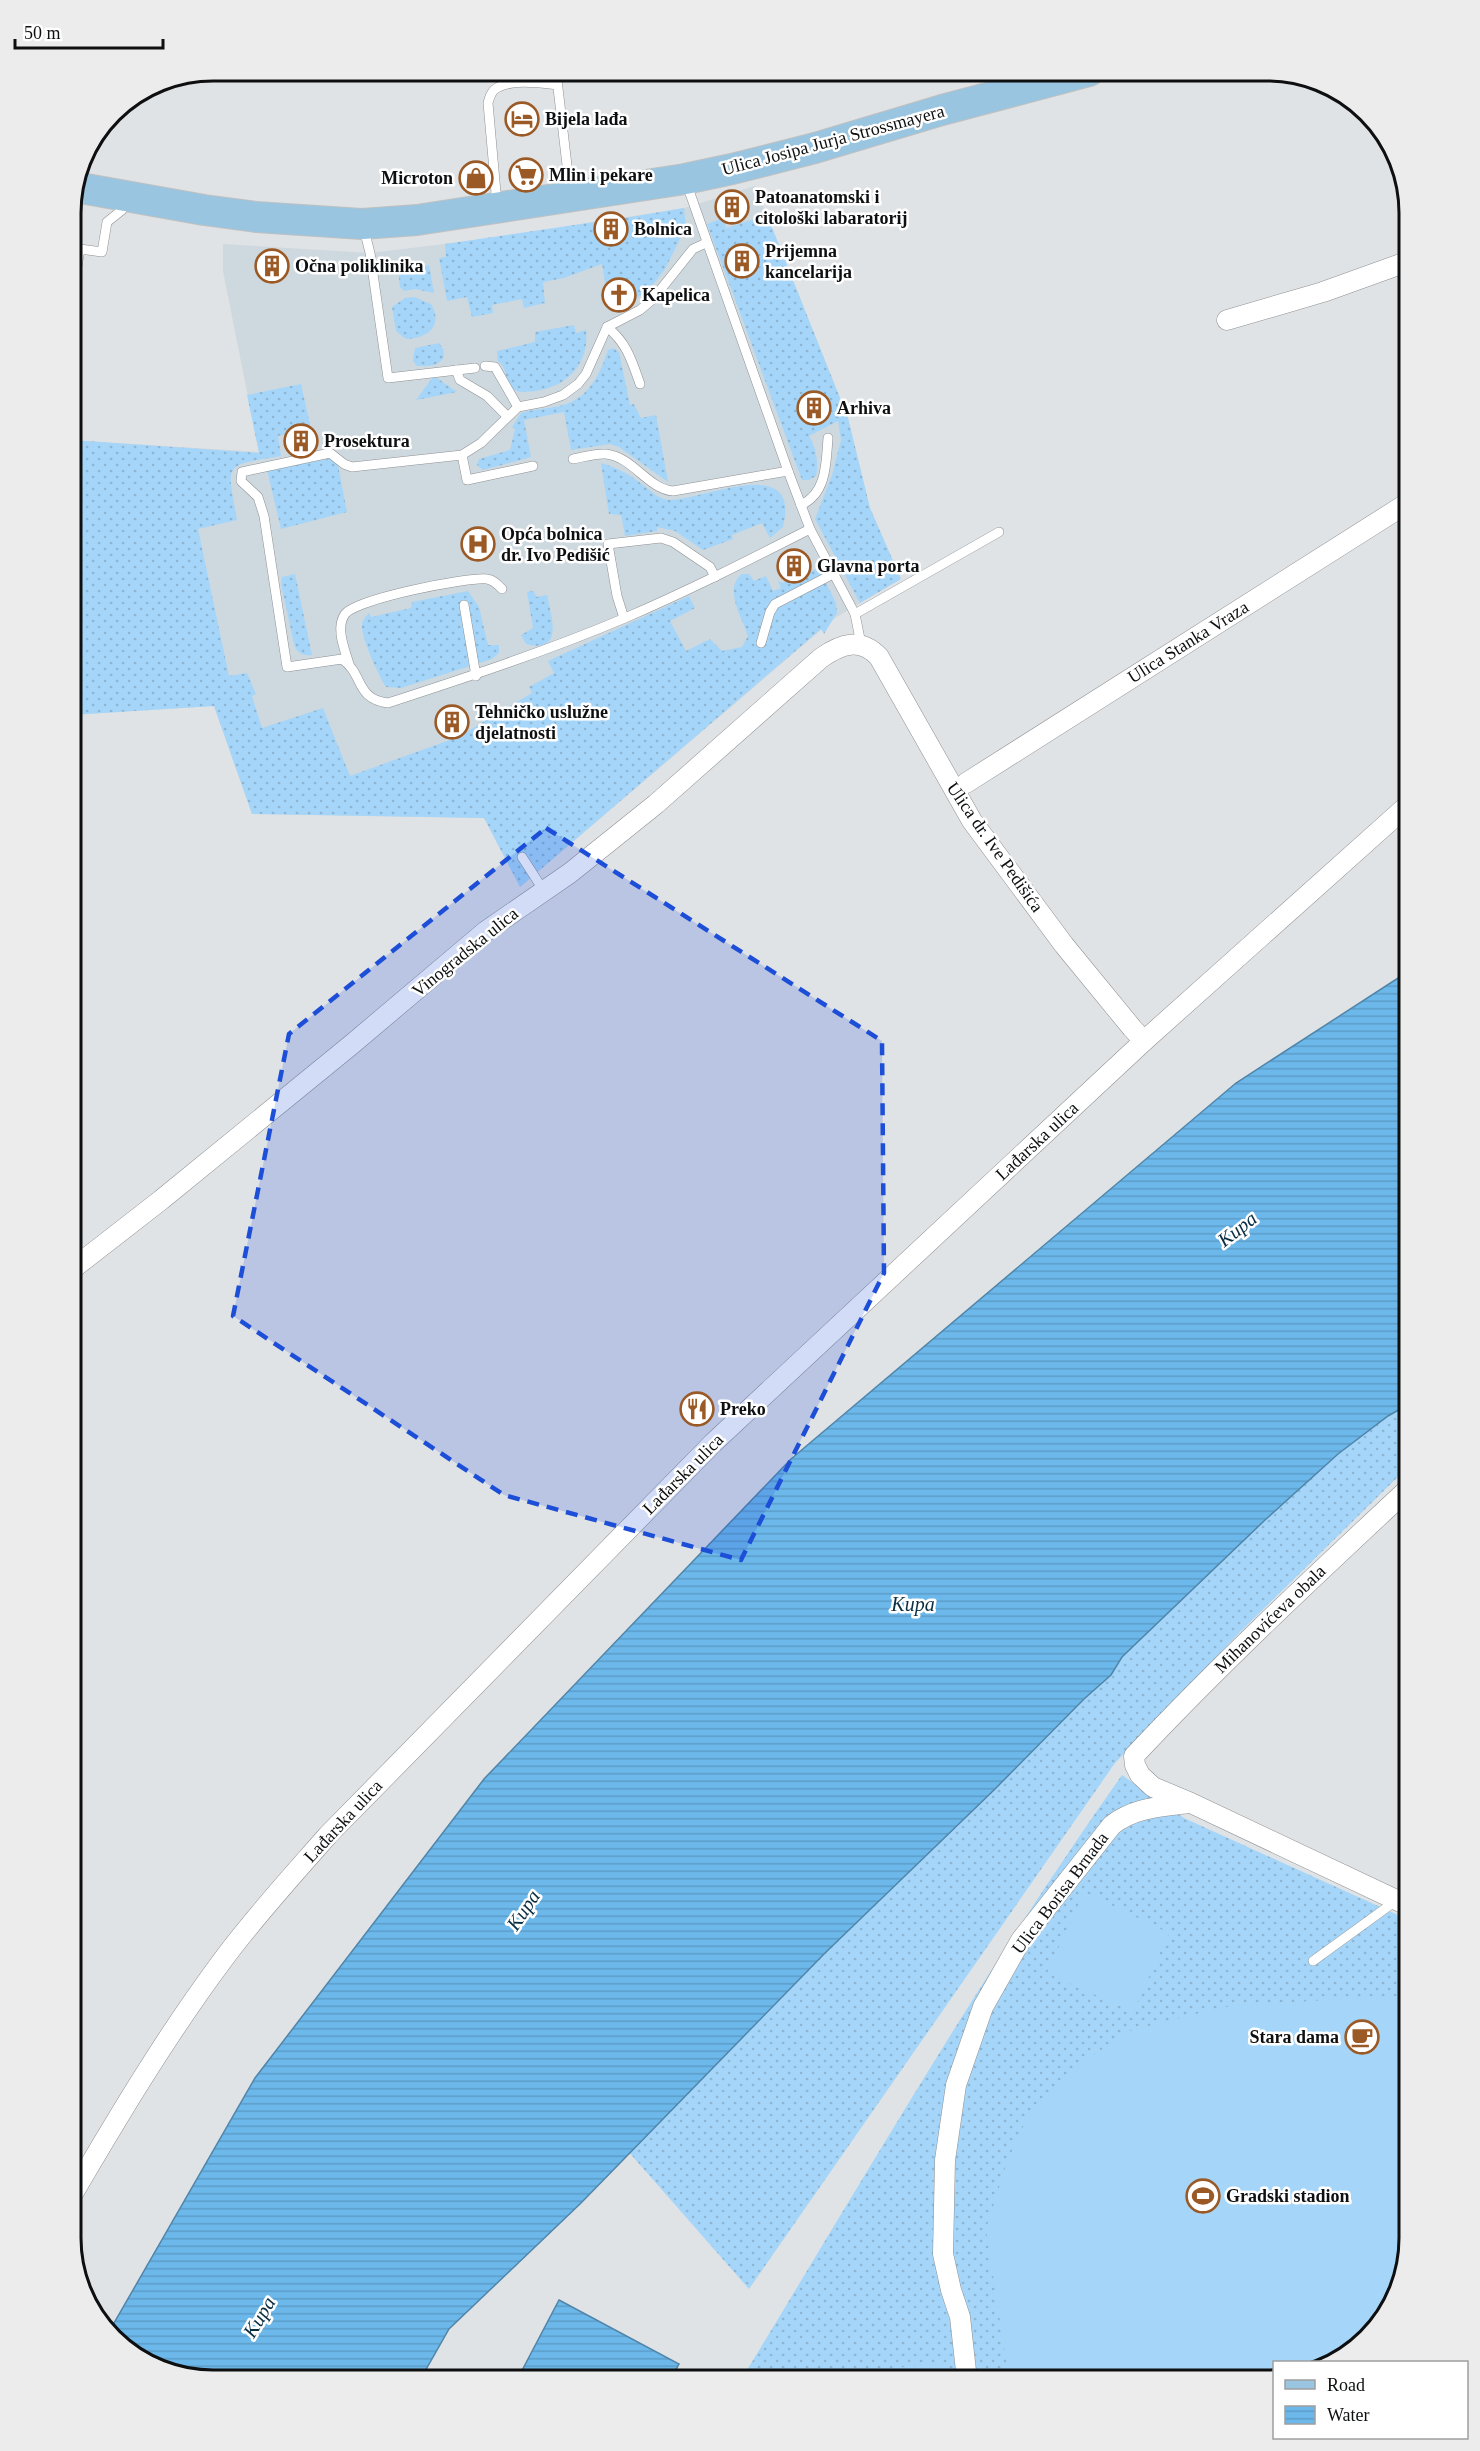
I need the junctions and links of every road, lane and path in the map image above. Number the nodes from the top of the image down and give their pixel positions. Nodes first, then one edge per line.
1 (557, 81) edge
2 (1036, 81) edge
3 (557, 85) junction
4 (685, 179) junction
5 (83, 188) edge
6 (125, 196) junction
7 (571, 197) junction
8 (498, 208) junction
9 (363, 224) junction
10 (706, 243) junction
11 (81, 249) edge
12 (1399, 265) edge
13 (1227, 320) dead end
14 (607, 327) junction
15 (485, 366) dead end
16 (475, 368) dead end
17 (456, 370) junction
18 (640, 384) dead end
19 (518, 407) junction
20 (507, 416) junction
21 (828, 438) dead end
22 (462, 455) junction
23 (573, 459) dead end
24 (533, 466) dead end
25 (788, 471) junction
26 (801, 505) junction
27 (1399, 509) edge
28 (810, 529) junction
29 (999, 532) dead end
30 (833, 574) junction
31 (715, 577) junction
32 (502, 589) dead end
33 (464, 605) dead end
34 (855, 614) junction
35 (624, 618) junction
36 (761, 643) dead end
37 (861, 644) junction
38 (349, 664) junction
39 (476, 676) junction
40 (966, 783) dead end
41 (1399, 814) edge
42 (522, 857) dead end
43 (544, 891) junction
44 (1144, 1041) junction
45 (81, 1262) edge
46 (1399, 1498) edge
47 (1191, 1803) junction
48 (1399, 1895) edge
49 (1399, 1902) edge
50 (1313, 1961) dead end
51 (81, 2179) edge
52 (966, 2370) edge

1 - 3 lane
2 - 4 main road, Ulica Josipa Jurja Strossmayera
3 - 7 lane
3 - 8 lane
4 - 7 main road, Ulica Josipa Jurja Strossmayera
4 - 10 lane
5 - 6 main road, Ulica Josipa Jurja Strossmayera
6 - 9 main road, Ulica Josipa Jurja Strossmayera
6 - 11 lane
7 - 8 main road, Ulica Josipa Jurja Strossmayera
8 - 9 main road, Ulica Josipa Jurja Strossmayera
9 - 17 lane
10 - 14 lane
10 - 25 lane
12 - 13 street
14 - 18 lane
14 - 19 lane
15 - 19 lane
16 - 17 lane
17 - 20 lane
19 - 20 lane
20 - 22 lane
21 - 26 lane
22 - 24 lane
22 - 38 lane
23 - 25 lane
25 - 26 lane
26 - 28 lane
27 - 40 street, Ulica Stanka Vraza
28 - 30 lane
28 - 31 lane
29 - 34 lane
30 - 34 lane
30 - 36 lane
31 - 35 lane
31 - 35 lane
32 - 38 lane
33 - 39 lane
34 - 37 lane
35 - 39 lane
37 - 43 street, Vinogradska ulica
37 - 44 street, Ulica dr. Ive Pedišića
38 - 39 lane
41 - 44 street, Lađarska ulica
42 - 43 lane
43 - 45 street, Vinogradska ulica
44 - 51 street, Lađarska ulica
46 - 47 street, Mihanovićeva obala
47 - 48 street
47 - 52 street, Ulica Borisa Brnada
49 - 50 lane

